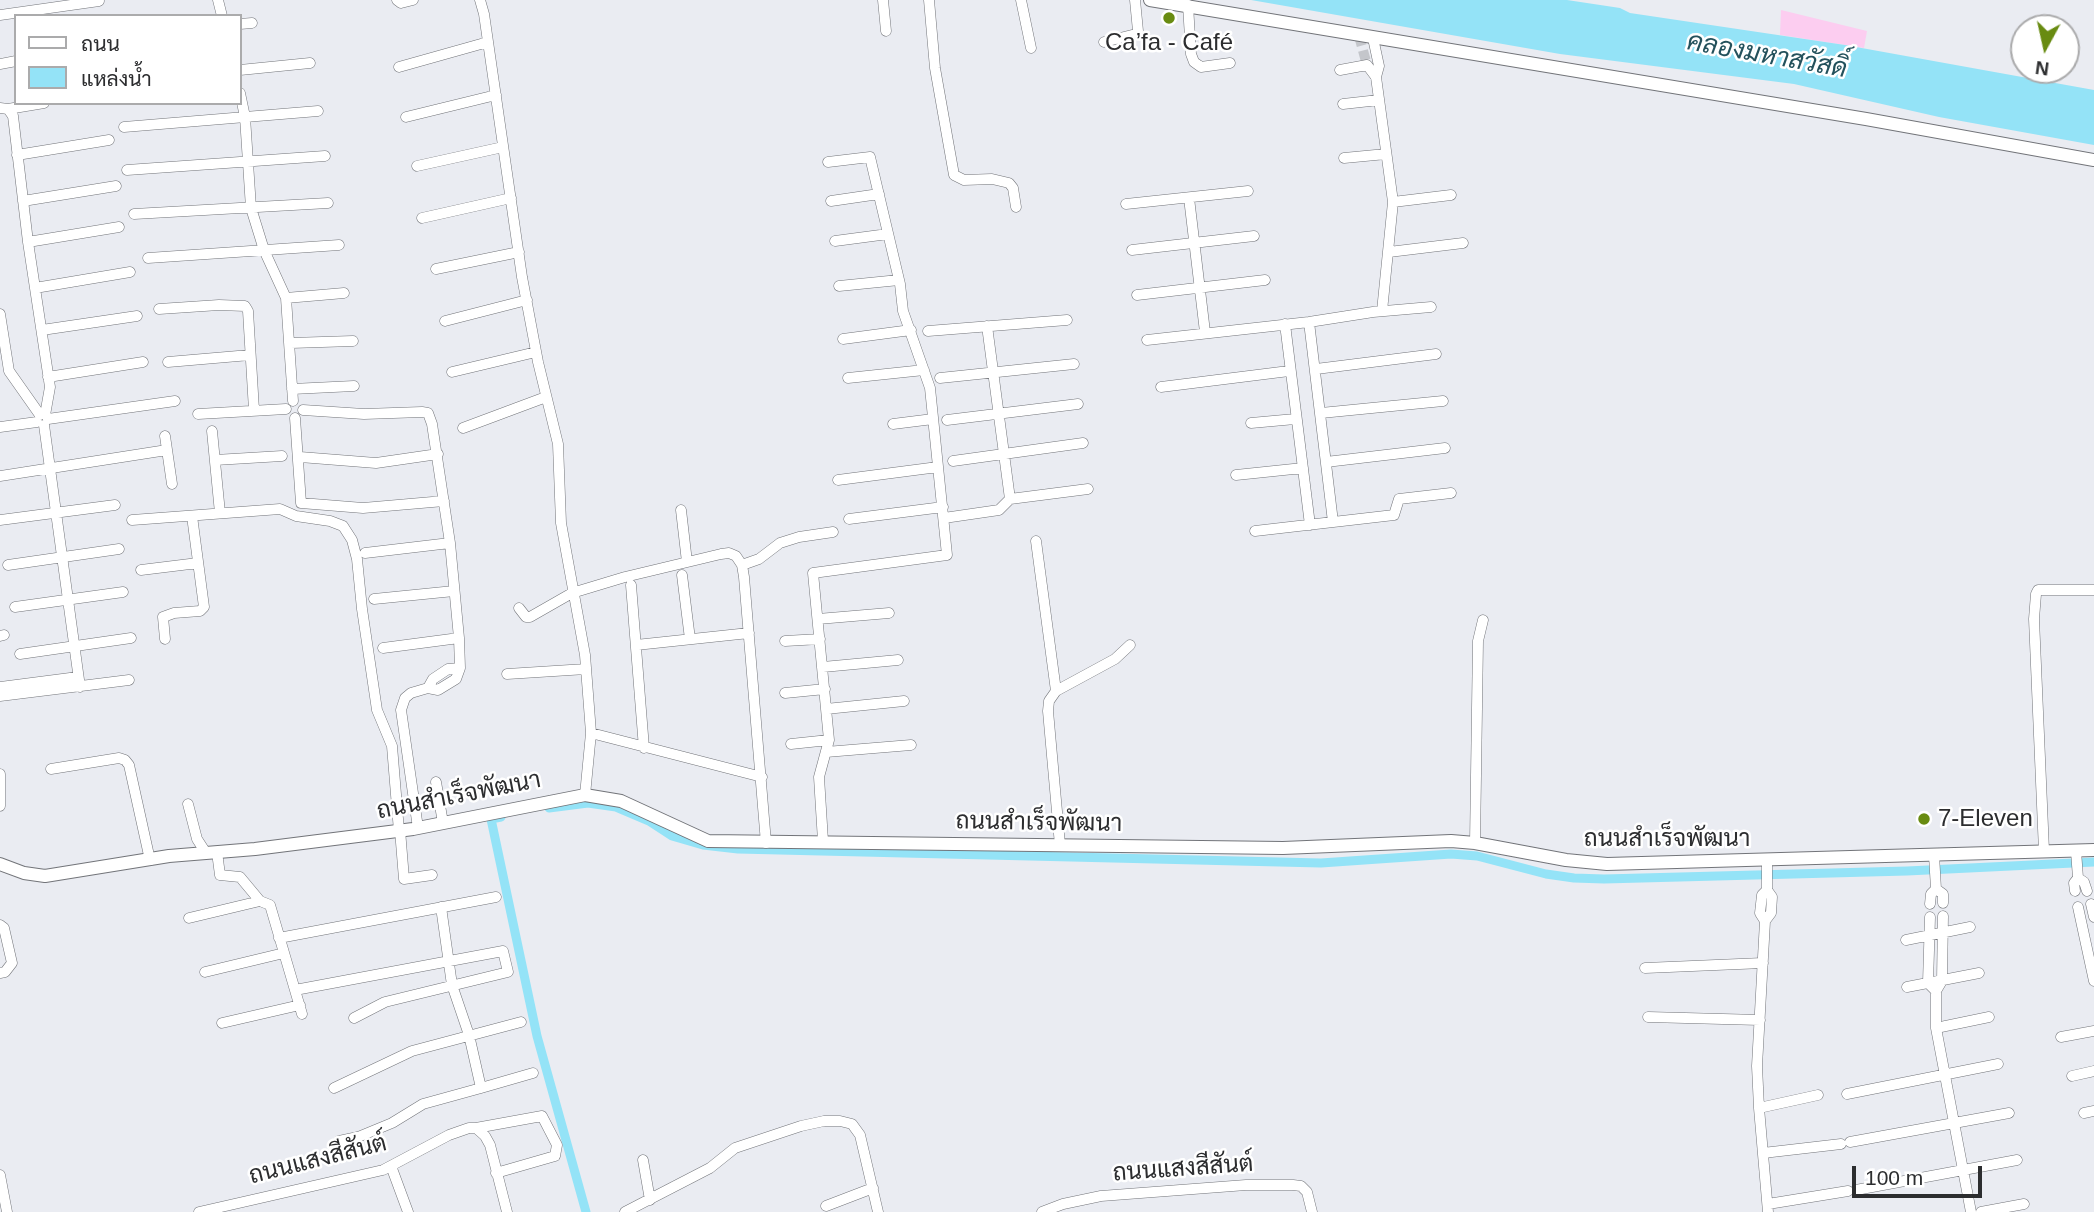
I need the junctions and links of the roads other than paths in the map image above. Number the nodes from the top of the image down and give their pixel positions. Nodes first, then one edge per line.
1 (397, 0) edge
2 (413, 0) edge
3 (480, 0) edge
4 (883, 0) edge
5 (929, 0) edge
6 (1021, 0) edge
7 (1135, 0) edge
8 (1150, 0) edge
9 (99, 1) edge
10 (1188, 5) junction
11 (0, 15) edge
12 (252, 23) dead end
13 (242, 24) edge
14 (886, 31) dead end
15 (1373, 37) junction
16 (488, 42) junction
17 (1104, 42) dead end
18 (1031, 48) dead end
19 (310, 63) dead end
20 (1230, 63) dead end
21 (399, 66) dead end
22 (242, 70) edge
23 (1339, 70) dead end
24 (1376, 77) junction
25 (496, 95) junction
26 (1379, 100) junction
27 (242, 103) edge
28 (1343, 104) dead end
29 (31, 105) edge
30 (4, 109) edge
31 (318, 111) dead end
32 (245, 117) junction
33 (406, 117) dead end
34 (124, 127) dead end
35 (109, 140) dead end
36 (503, 147) junction
37 (1386, 154) junction
38 (17, 155) junction
39 (325, 156) dead end
40 (1344, 158) dead end
41 (247, 160) junction
42 (2094, 160) edge
43 (828, 162) dead end
44 (417, 166) dead end
45 (127, 170) dead end
46 (116, 186) dead end
47 (1248, 191) dead end
48 (879, 194) junction
49 (1451, 195) dead end
50 (511, 198) junction
51 (1189, 198) junction
52 (23, 201) junction
53 (831, 201) dead end
54 (1392, 202) junction
55 (328, 203) dead end
56 (1126, 204) dead end
57 (1016, 207) dead end
58 (251, 208) junction
59 (134, 214) dead end
60 (422, 218) dead end
61 (119, 227) dead end
62 (888, 234) junction
63 (1254, 236) dead end
64 (835, 241) dead end
65 (28, 242) junction
66 (1195, 243) junction
67 (1463, 243) dead end
68 (339, 244) dead end
69 (264, 250) junction
70 (1132, 250) dead end
71 (519, 252) junction
72 (1389, 252) junction
73 (148, 258) dead end
74 (436, 269) dead end
75 (130, 272) dead end
76 (900, 280) junction
77 (1265, 280) dead end
78 (839, 286) dead end
79 (35, 288) junction
80 (1200, 288) junction
81 (344, 293) dead end
82 (1137, 295) dead end
83 (286, 298) junction
84 (527, 300) junction
85 (1431, 307) dead end
86 (159, 309) dead end
87 (1382, 311) junction
88 (0, 314) edge
89 (137, 316) dead end
90 (1067, 320) dead end
91 (445, 321) dead end
92 (1309, 322) junction
93 (1285, 324) junction
94 (987, 326) junction
95 (42, 330) junction
96 (911, 330) junction
97 (928, 331) dead end
98 (1205, 332) junction
99 (1, 336) edge
100 (843, 339) dead end
101 (1147, 340) dead end
102 (353, 341) dead end
103 (291, 343) junction
104 (536, 352) junction
105 (1436, 354) dead end
106 (250, 355) junction
107 (143, 362) dead end
108 (168, 362) dead end
109 (1073, 364) dead end
110 (1316, 369) junction
111 (924, 370) junction
112 (1289, 371) junction
113 (452, 372) dead end
114 (994, 373) junction
115 (48, 377) junction
116 (848, 378) dead end
117 (940, 378) dead end
118 (13, 379) junction
119 (0, 381) edge
120 (354, 386) dead end
121 (1161, 387) dead end
122 (292, 389) junction
123 (546, 397) junction
124 (175, 401) dead end
125 (1443, 401) dead end
126 (1078, 404) dead end
127 (289, 405) junction
128 (254, 410) junction
129 (303, 410) junction
130 (1321, 413) junction
131 (198, 414) dead end
132 (1000, 415) junction
133 (295, 418) junction
134 (43, 419) junction
135 (933, 419) junction
136 (1296, 419) junction
137 (947, 420) dead end
138 (1251, 423) dead end
139 (893, 424) dead end
140 (0, 427) edge
141 (463, 428) dead end
142 (212, 431) dead end
143 (165, 436) dead end
144 (1083, 443) dead end
145 (1445, 448) dead end
146 (167, 450) junction
147 (438, 454) junction
148 (1004, 455) junction
149 (282, 456) dead end
150 (300, 457) junction
151 (215, 460) junction
152 (953, 461) dead end
153 (1326, 462) junction
154 (938, 467) junction
155 (50, 468) junction
156 (1303, 468) junction
157 (1236, 475) dead end
158 (0, 476) edge
159 (838, 480) dead end
160 (172, 484) dead end
161 (1088, 489) dead end
162 (1451, 493) dead end
163 (1010, 499) junction
164 (444, 501) junction
165 (115, 505) dead end
166 (943, 507) junction
167 (681, 510) dead end
168 (56, 511) junction
169 (220, 513) junction
170 (192, 516) junction
171 (944, 518) junction
172 (849, 519) dead end
173 (0, 520) edge
174 (132, 520) dead end
175 (1333, 522) junction
176 (1310, 525) junction
177 (1255, 531) dead end
178 (833, 532) dead end
179 (1036, 541) dead end
180 (450, 544) junction
181 (119, 549) dead end
182 (365, 553) dead end
183 (62, 557) junction
184 (687, 562) junction
185 (198, 564) junction
186 (8, 565) dead end
187 (742, 565) junction
188 (142, 570) dead end
189 (682, 575) dead end
190 (631, 585) dead end
191 (2094, 590) edge
192 (123, 592) dead end
193 (454, 592) junction
194 (572, 593) junction
195 (374, 599) dead end
196 (67, 601) junction
197 (15, 607) dead end
198 (520, 608) dead end
199 (889, 613) dead end
200 (818, 619) junction
201 (1483, 620) dead end
202 (750, 633) junction
203 (131, 638) dead end
204 (459, 638) junction
205 (165, 639) dead end
206 (690, 639) junction
207 (820, 639) junction
208 (785, 641) dead end
209 (636, 645) junction
210 (1130, 645) dead end
211 (73, 647) junction
212 (383, 648) dead end
213 (20, 654) dead end
214 (898, 660) dead end
215 (823, 667) junction
216 (586, 669) junction
217 (507, 674) dead end
218 (129, 680) dead end
219 (79, 682) junction
220 (0, 687) edge
221 (825, 689) junction
222 (1056, 691) junction
223 (785, 693) dead end
224 (0, 696) edge
225 (904, 701) dead end
226 (826, 709) junction
227 (591, 733) junction
228 (829, 740) junction
229 (790, 744) dead end
230 (911, 745) dead end
231 (644, 748) junction
232 (826, 752) junction
233 (51, 769) dead end
234 (0, 774) edge
235 (762, 776) junction
236 (436, 782) dead end
237 (585, 795) junction
238 (188, 804) dead end
239 (0, 806) edge
240 (443, 823) junction
241 (418, 828) junction
242 (399, 831) junction
243 (823, 841) junction
244 (766, 843) junction
245 (1475, 843) junction
246 (1060, 845) junction
247 (2094, 850) edge
248 (2044, 851) junction
249 (211, 853) junction
250 (2077, 855) junction
251 (150, 860) junction
252 (1935, 860) junction
253 (0, 864) edge
254 (1767, 865) junction
255 (432, 875) dead end
256 (2078, 876) junction
257 (1936, 887) junction
258 (2075, 891) dead end
259 (2087, 891) dead end
260 (496, 897) dead end
261 (260, 901) junction
262 (1943, 903) dead end
263 (1930, 904) dead end
264 (2091, 904) dead end
265 (441, 907) junction
266 (2078, 907) dead end
267 (1943, 916) dead end
268 (1930, 917) dead end
269 (2094, 917) edge
270 (189, 918) dead end
271 (0, 925) edge
272 (1970, 927) dead end
273 (1942, 933) junction
274 (1929, 936) junction
275 (279, 937) junction
276 (1906, 940) dead end
277 (284, 953) junction
278 (449, 961) junction
279 (1763, 963) junction
280 (1645, 968) dead end
281 (205, 972) dead end
282 (1979, 972) dead end
283 (0, 973) edge
284 (1942, 981) junction
285 (2094, 981) edge
286 (452, 985) junction
287 (1908, 987) dead end
288 (1932, 987) junction
289 (295, 990) junction
290 (1648, 1017) dead end
291 (1989, 1017) dead end
292 (354, 1018) dead end
293 (1760, 1020) junction
294 (521, 1022) dead end
295 (222, 1023) dead end
296 (1936, 1028) junction
297 (2094, 1031) edge
298 (469, 1035) junction
299 (2061, 1037) dead end
300 (1998, 1064) dead end
301 (2094, 1071) edge
302 (533, 1073) dead end
303 (1944, 1075) junction
304 (2072, 1076) dead end
305 (334, 1088) dead end
306 (481, 1088) junction
307 (1847, 1094) dead end
308 (1818, 1095) dead end
309 (1759, 1108) junction
310 (2009, 1113) dead end
311 (1953, 1124) junction
312 (476, 1128) junction
313 (339, 1141) dead end
314 (1763, 1153) junction
315 (643, 1160) dead end
316 (2017, 1160) dead end
317 (391, 1166) junction
318 (1962, 1169) junction
319 (496, 1173) junction
320 (0, 1175) edge
321 (873, 1188) junction
322 (650, 1200) junction
323 (2024, 1205) dead end
324 (827, 1206) dead end
325 (1768, 1208) edge
326 (6, 1212) edge
327 (199, 1212) edge
328 (408, 1212) edge
329 (507, 1212) edge
330 (625, 1212) edge
331 (878, 1212) edge
332 (1042, 1212) edge
333 (1312, 1212) edge
334 (1971, 1212) edge
335 (1981, 1212) edge

1 - 2 street
3 - 16 street
4 - 14 street
5 - 57 street
6 - 18 street
7 - 17 street
8 - 10 street
9 - 11 street
10 - 15 street
10 - 20 street
12 - 13 street
15 - 24 street
15 - 42 street
16 - 21 street
16 - 25 street
19 - 22 street
23 - 24 street
24 - 26 street
25 - 33 street
25 - 36 street
26 - 28 street
26 - 37 street
27 - 32 street
29 - 30 street
30 - 38 street
31 - 32 street
32 - 34 street
32 - 41 street
35 - 38 street
36 - 44 street
36 - 50 street
37 - 40 street
37 - 54 street
38 - 52 street
39 - 41 street
41 - 45 street
41 - 58 street
43 - 48 street
46 - 52 street
47 - 51 street
48 - 53 street
48 - 62 street
49 - 54 street
50 - 60 street
50 - 71 street
51 - 56 street
51 - 66 street
52 - 65 street
54 - 72 street
55 - 58 street
58 - 59 street
58 - 69 street
61 - 65 street
62 - 64 street
62 - 76 street
63 - 66 street
65 - 79 street
66 - 70 street
66 - 80 street
67 - 72 street
68 - 69 street
69 - 73 street
69 - 83 street
71 - 74 street
71 - 84 street
72 - 87 street
75 - 79 street
76 - 78 street
76 - 96 street
77 - 80 street
79 - 95 street
80 - 82 street
80 - 98 street
81 - 83 street
83 - 103 street
84 - 91 street
84 - 104 street
85 - 87 street
86 - 106 street
87 - 92 street
88 - 99 street
89 - 95 street
90 - 94 street
92 - 93 street
92 - 110 street
93 - 98 street
93 - 112 street
94 - 97 street
94 - 114 street
95 - 115 street
96 - 100 street
96 - 111 street
98 - 101 street
99 - 118 street
102 - 103 street
103 - 122 street
104 - 113 street
104 - 123 street
105 - 110 street
106 - 108 street
106 - 128 street
107 - 115 street
109 - 114 street
110 - 130 street
111 - 116 street
111 - 135 street
112 - 121 street
112 - 136 street
114 - 117 street
114 - 132 street
115 - 134 street
118 - 119 street
118 - 134 street
120 - 122 street
122 - 127 street
123 - 141 street
123 - 194 street
124 - 134 street
125 - 130 street
126 - 132 street
127 - 128 street
127 - 129 street
127 - 133 street
128 - 131 street
129 - 133 street
129 - 147 street
130 - 153 street
132 - 137 street
132 - 148 street
133 - 150 street
134 - 140 street
134 - 155 street
135 - 139 street
135 - 154 street
136 - 138 street
136 - 156 street
142 - 151 street
143 - 146 street
144 - 148 street
145 - 153 street
146 - 155 street
146 - 160 street
147 - 150 street
147 - 164 street
148 - 152 street
148 - 163 street
149 - 151 street
150 - 164 street
151 - 169 street
153 - 175 street
154 - 159 street
154 - 166 street
155 - 158 street
155 - 168 street
156 - 157 street
156 - 176 street
161 - 163 street
162 - 175 street
163 - 171 street
164 - 180 street
165 - 168 street
166 - 171 street
166 - 172 street
167 - 184 street
168 - 173 street
168 - 183 street
169 - 170 street
169 - 242 street
170 - 174 street
170 - 185 street
171 - 200 street
175 - 176 street
176 - 177 street
178 - 187 street
179 - 222 street
180 - 182 street
180 - 193 street
181 - 183 street
183 - 186 street
183 - 196 street
184 - 187 street
184 - 194 street
185 - 188 street
185 - 205 street
187 - 202 street
189 - 206 street
190 - 209 street
191 - 248 street
192 - 196 street
193 - 195 street
193 - 204 street
194 - 198 street
194 - 216 street
196 - 197 street
196 - 211 street
199 - 200 street
200 - 207 street
201 - 245 street
202 - 206 street
202 - 235 street
203 - 211 street
204 - 212 street
204 - 241 street
206 - 209 street
207 - 208 street
207 - 215 street
209 - 231 street
210 - 222 street
211 - 213 street
211 - 219 street
214 - 215 street
215 - 221 street
216 - 217 street
216 - 227 street
218 - 219 street
219 - 220 street
219 - 224 street
221 - 223 street
221 - 226 street
222 - 246 street
225 - 226 street
226 - 228 street
227 - 231 street
227 - 237 street
228 - 229 street
228 - 232 street
230 - 232 street
231 - 235 street
232 - 243 street
233 - 251 street
234 - 239 street
235 - 244 street
236 - 240 street
237 - 240 street, ถนนสำเร็จพัฒนา
237 - 244 street, ถนนสำเร็จพัฒนา
238 - 249 street
240 - 241 street, ถนนสำเร็จพัฒนา
241 - 242 street, ถนนสำเร็จพัฒนา
242 - 249 street, ถนนสำเร็จพัฒนา
242 - 255 street
243 - 244 street, ถนนสำเร็จพัฒนา
243 - 246 street, ถนนสำเร็จพัฒนา
245 - 246 street, ถนนสำเร็จพัฒนา
245 - 254 street, ถนนสำเร็จพัฒนา
247 - 250 street, ถนนสำเร็จพัฒนา
248 - 250 street, ถนนสำเร็จพัฒนา
248 - 252 street, ถนนสำเร็จพัฒนา
249 - 251 street, ถนนสำเร็จพัฒนา
249 - 261 street
250 - 256 street
251 - 253 street, ถนนสำเร็จพัฒนา
252 - 254 street, ถนนสำเร็จพัฒนา
252 - 257 street
254 - 279 street
256 - 258 street
256 - 259 street
257 - 262 street
257 - 263 street
260 - 265 street
261 - 270 street
261 - 275 street
264 - 269 street
265 - 275 street
265 - 278 street
266 - 285 street
267 - 273 street
268 - 274 street
271 - 283 street
272 - 273 street
273 - 274 street
273 - 284 street
274 - 276 street
274 - 288 street
275 - 277 street
277 - 281 street
277 - 289 street
278 - 286 street
278 - 286 street
278 - 289 street
279 - 280 street
279 - 293 street
282 - 284 street
284 - 288 street
286 - 292 street
286 - 298 street
287 - 288 street
288 - 296 street
289 - 295 street
290 - 293 street
291 - 296 street
293 - 309 street
294 - 298 street
296 - 303 street
297 - 299 street
298 - 305 street
298 - 306 street
300 - 303 street
301 - 304 street
302 - 306 street
303 - 307 street
303 - 311 street
306 - 313 street
308 - 309 street
309 - 314 street
310 - 311 street
311 - 314 street
311 - 318 street
312 - 317 street, ถนนแสงสีสันต์
312 - 319 street
312 - 319 street, ถนนแสงสีสันต์
314 - 325 street
315 - 322 street
316 - 318 street
317 - 327 street, ถนนแสงสีสันต์
317 - 328 street
318 - 325 street
318 - 334 street
319 - 329 street
320 - 326 street
321 - 322 street
321 - 324 street
321 - 331 street
322 - 330 street
323 - 335 street
332 - 333 street, ถนนแสงสีสันต์

